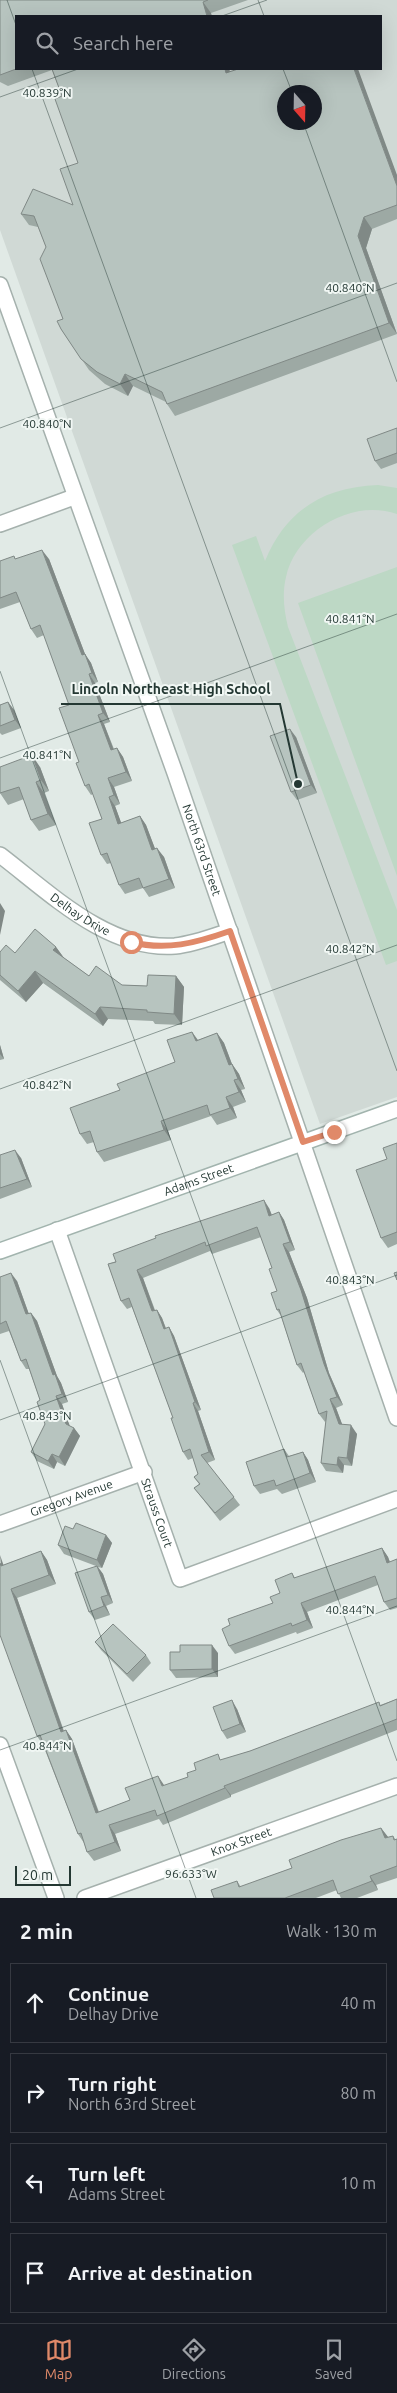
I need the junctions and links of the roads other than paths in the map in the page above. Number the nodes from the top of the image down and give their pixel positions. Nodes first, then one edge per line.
1 (0, 285) edge
2 (74, 497) junction
3 (0, 524) edge
4 (0, 855) edge
5 (230, 931) junction
6 (397, 1109) edge
7 (303, 1142) junction
8 (57, 1230) junction
9 (0, 1251) edge
10 (397, 1418) edge
11 (144, 1472) junction
12 (397, 1499) edge
13 (0, 1524) edge
14 (0, 1745) edge
15 (397, 1786) edge
16 (56, 1898) edge
17 (85, 1898) edge

1 - 2 street, North 63rd Street
2 - 3 street
2 - 5 street, North 63rd Street
4 - 5 street, Delhay Drive
5 - 7 street, North 63rd Street
6 - 7 street, Adams Street
7 - 8 street, Adams Street
7 - 10 street, North 63rd Street
8 - 9 street, Adams Street
8 - 11 street, Strauss Court
11 - 12 street, Strauss Court
11 - 13 street, Gregory Avenue
14 - 16 street
15 - 17 street, Knox Street

